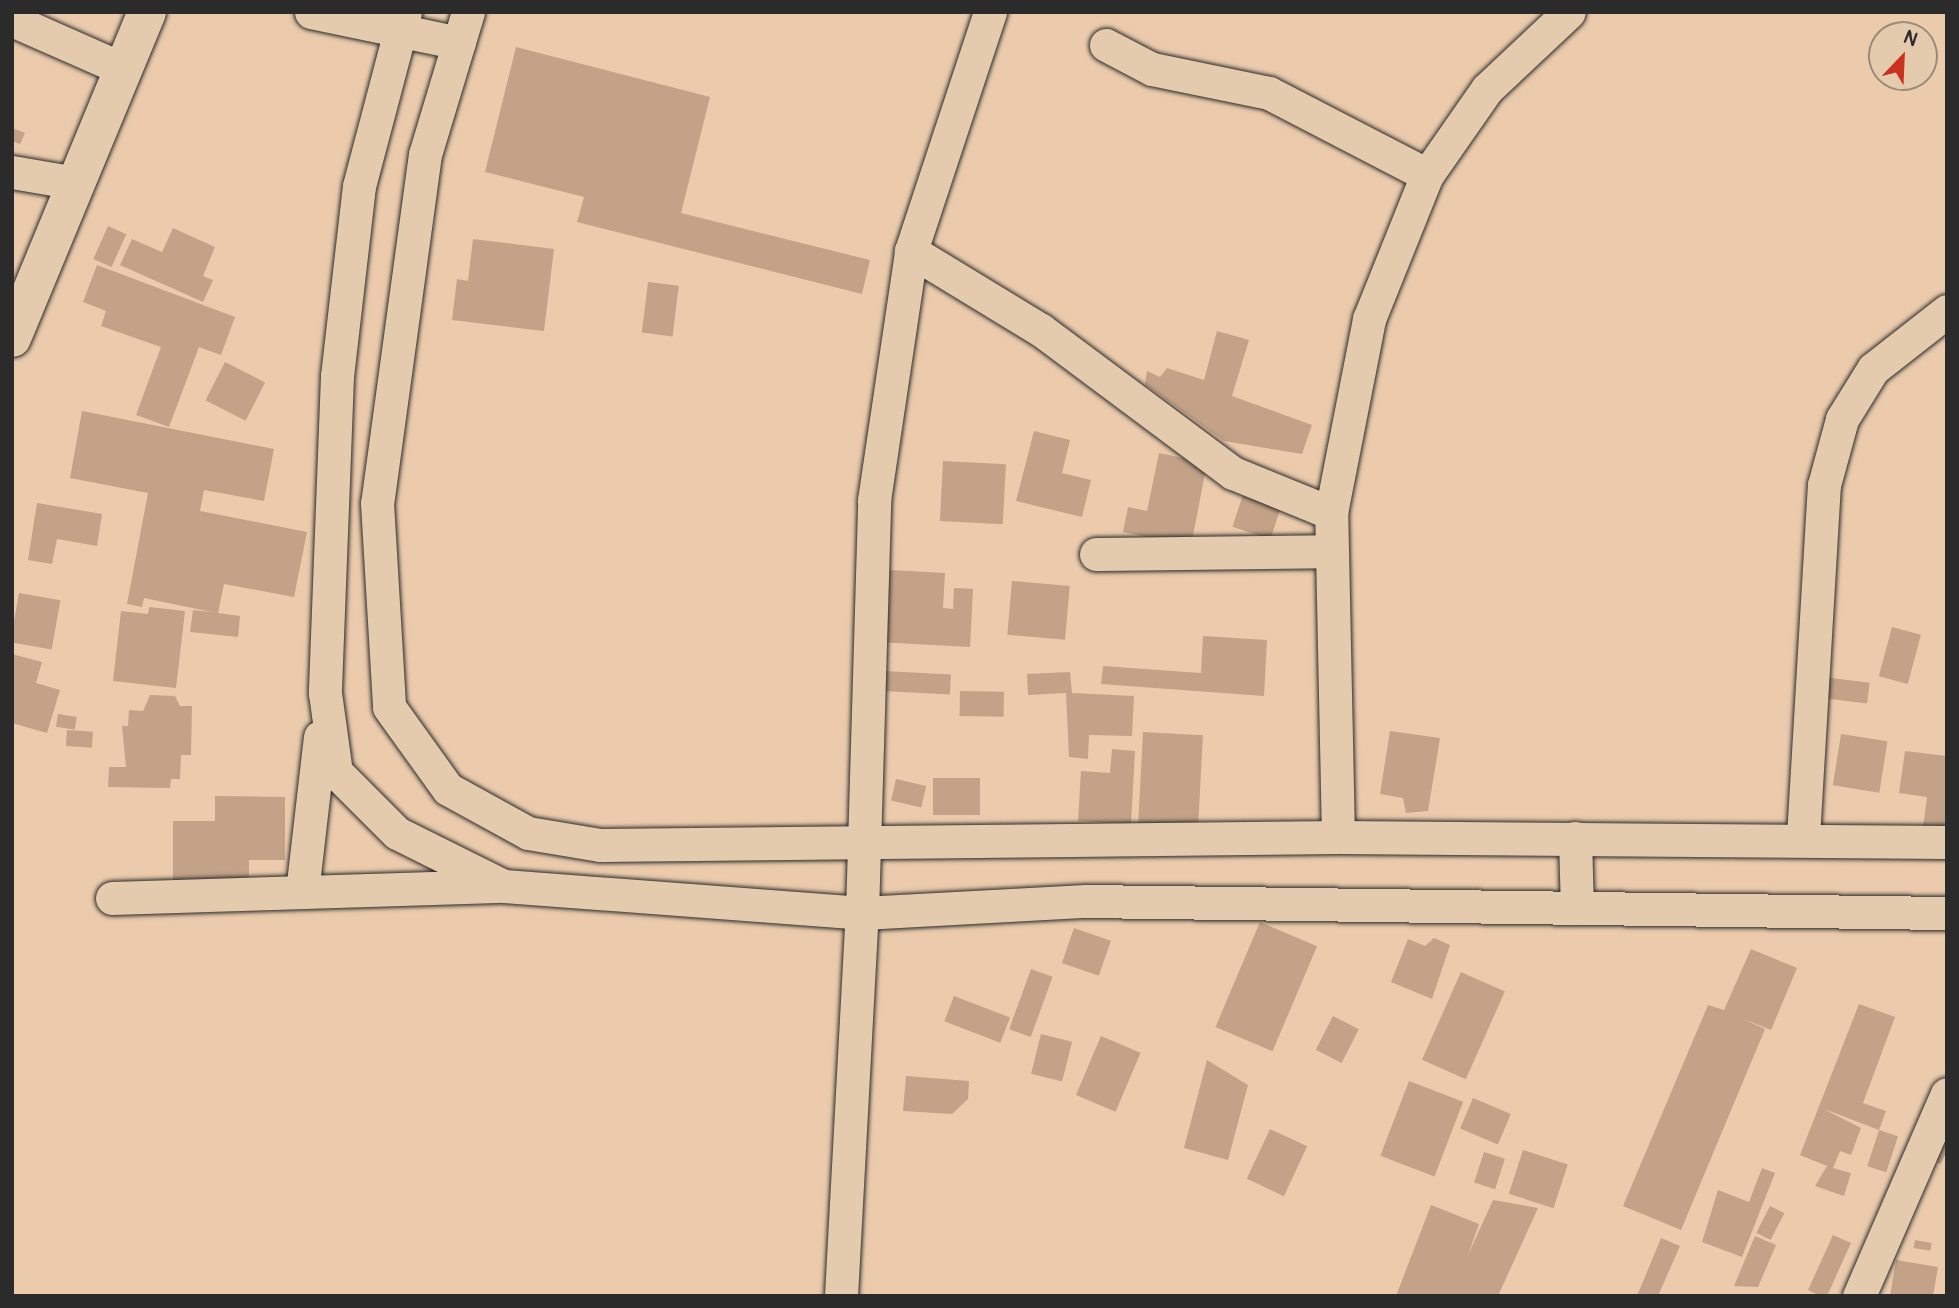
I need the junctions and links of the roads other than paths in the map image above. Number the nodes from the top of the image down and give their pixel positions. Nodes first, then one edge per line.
1 (147, 12) edge
2 (311, 12) edge
3 (990, 12) edge
4 (1569, 12) edge
5 (12, 20) edge
6 (401, 22) edge
7 (463, 27) edge
8 (1106, 45) dead end
9 (123, 69) junction
10 (12, 172) edge
11 (1427, 175) junction
12 (76, 183) junction
13 (911, 251) junction
14 (1947, 312) edge
15 (12, 338) edge
16 (332, 500) junction
17 (377, 503) junction
18 (1331, 513) junction
19 (1331, 551) junction
20 (1096, 554) dead end
21 (326, 693) junction
22 (1338, 837) junction
23 (1803, 837) junction
24 (1575, 838) junction
25 (1947, 842) edge
26 (865, 843) junction
27 (504, 886) junction
28 (302, 892) junction
29 (111, 898) dead end
30 (1577, 908) junction
31 (863, 913) junction
32 (1947, 913) edge
33 (1947, 1094) edge
34 (841, 1296) edge
35 (1859, 1296) edge

1 - 9 street
2 - 6 street
3 - 13 street
4 - 11 street
5 - 9 street
6 - 7 street
6 - 16 street
7 - 17 street
8 - 11 street
9 - 12 street
10 - 12 street
11 - 18 street
12 - 15 street
13 - 18 street
13 - 26 street
14 - 23 street
16 - 17 street
16 - 21 street
17 - 26 street
18 - 19 street
19 - 20 street
19 - 22 street
21 - 27 street
21 - 28 street
22 - 24 street
22 - 26 street
23 - 24 street
23 - 25 street
24 - 30 street
26 - 31 street
27 - 28 street
27 - 31 street
28 - 29 street
30 - 31 street
30 - 32 street
31 - 34 street
33 - 35 street

